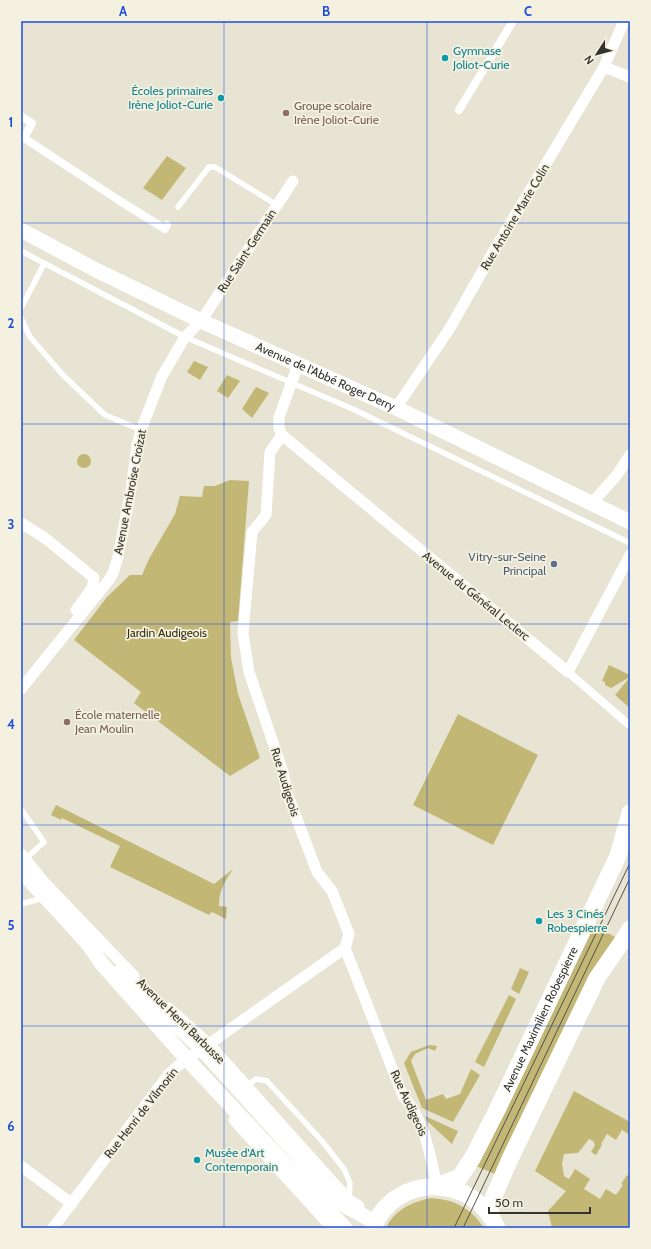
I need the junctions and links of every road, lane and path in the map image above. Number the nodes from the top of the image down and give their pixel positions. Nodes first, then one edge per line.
1 (513, 21) edge
2 (624, 21) edge
3 (604, 67) junction
4 (630, 77) edge
5 (459, 110) dead end
6 (21, 116) edge
7 (293, 181) dead end
8 (277, 205) junction
9 (178, 207) dead end
10 (167, 225) dead end
11 (21, 230) edge
12 (21, 251) edge
13 (44, 264) junction
14 (21, 308) edge
15 (21, 319) edge
16 (201, 321) junction
17 (185, 337) junction
18 (298, 365) junction
19 (291, 383) junction
20 (396, 408) junction
21 (141, 430) junction
22 (282, 435) junction
23 (630, 455) edge
24 (591, 504) junction
25 (630, 522) edge
26 (21, 523) edge
27 (630, 543) edge
28 (630, 556) edge
29 (111, 577) junction
30 (94, 578) junction
31 (76, 621) junction
32 (568, 672) junction
33 (21, 690) edge
34 (628, 724) dead end
35 (21, 809) edge
36 (630, 813) edge
37 (22, 861) edge
38 (46, 898) junction
39 (21, 904) edge
40 (630, 929) edge
41 (88, 945) junction
42 (345, 948) junction
43 (205, 1047) junction
44 (186, 1058) junction
45 (243, 1088) junction
46 (21, 1166) edge
47 (437, 1186) junction
48 (72, 1204) junction
49 (349, 1204) junction
50 (489, 1213) junction
51 (376, 1222) edge
52 (53, 1228) edge
53 (332, 1228) edge
54 (346, 1228) edge
55 (497, 1228) edge

1 - 5 street
2 - 3 street, Rue Antoine Marie Colin
3 - 4 street
3 - 20 street, Rue Antoine Marie Colin
6 - 10 street
7 - 8 street, Rue Saint-Germain
8 - 9 lane
8 - 16 street, Rue Saint-Germain
11 - 16 main road, Avenue de l'Abbé Roger Derry
12 - 13 lane, Avenue de l'Abbé Roger Derry
13 - 14 lane
13 - 17 lane, Avenue de l'Abbé Roger Derry
15 - 21 lane
16 - 17 street, Avenue Ambroise Croizat
16 - 18 main road, Avenue de l'Abbé Roger Derry
17 - 19 lane, Avenue de l'Abbé Roger Derry
17 - 21 street, Avenue Ambroise Croizat
18 - 19 street
18 - 20 main road, Avenue de l'Abbé Roger Derry
19 - 22 street
19 - 27 lane, Avenue de l'Abbé Roger Derry
20 - 24 main road, Avenue de l'Abbé Roger Derry
21 - 29 street, Avenue Ambroise Croizat
22 - 32 street, Avenue du Général Leclerc
22 - 42 street, Rue Audigeois
23 - 24 street
24 - 25 main road, Avenue de l'Abbé Roger Derry
26 - 30 street
28 - 32 street
29 - 30 street
29 - 31 street
30 - 31 street
31 - 33 street
32 - 34 street
35 - 37 lane
36 - 47 main road, Avenue Maximilien Robespierre
37 - 38 main road, Avenue Henri Barbusse
37 - 43 street, Avenue Henri Barbusse
38 - 39 lane
38 - 41 main road, Avenue Henri Barbusse
40 - 50 main road
41 - 43 main road, Avenue Henri Barbusse
41 - 44 main road, Avenue Henri Barbusse
42 - 43 street, Rue Henri de Vilmorin
42 - 47 street, Rue Audigeois
43 - 44 street, Rue Henri de Vilmorin
43 - 45 main road, Avenue Henri Barbusse
44 - 48 street, Rue Henri de Vilmorin
44 - 53 street, Avenue Henri Barbusse
44 - 54 main road, Avenue Henri Barbusse
45 - 49 main road, Avenue Henri Barbusse
45 - 49 lane
46 - 48 street
47 - 50 main road
47 - 51 main road
48 - 52 street, Rue Henri de Vilmorin
49 - 51 main road, Avenue Henri Barbusse
50 - 55 main road

